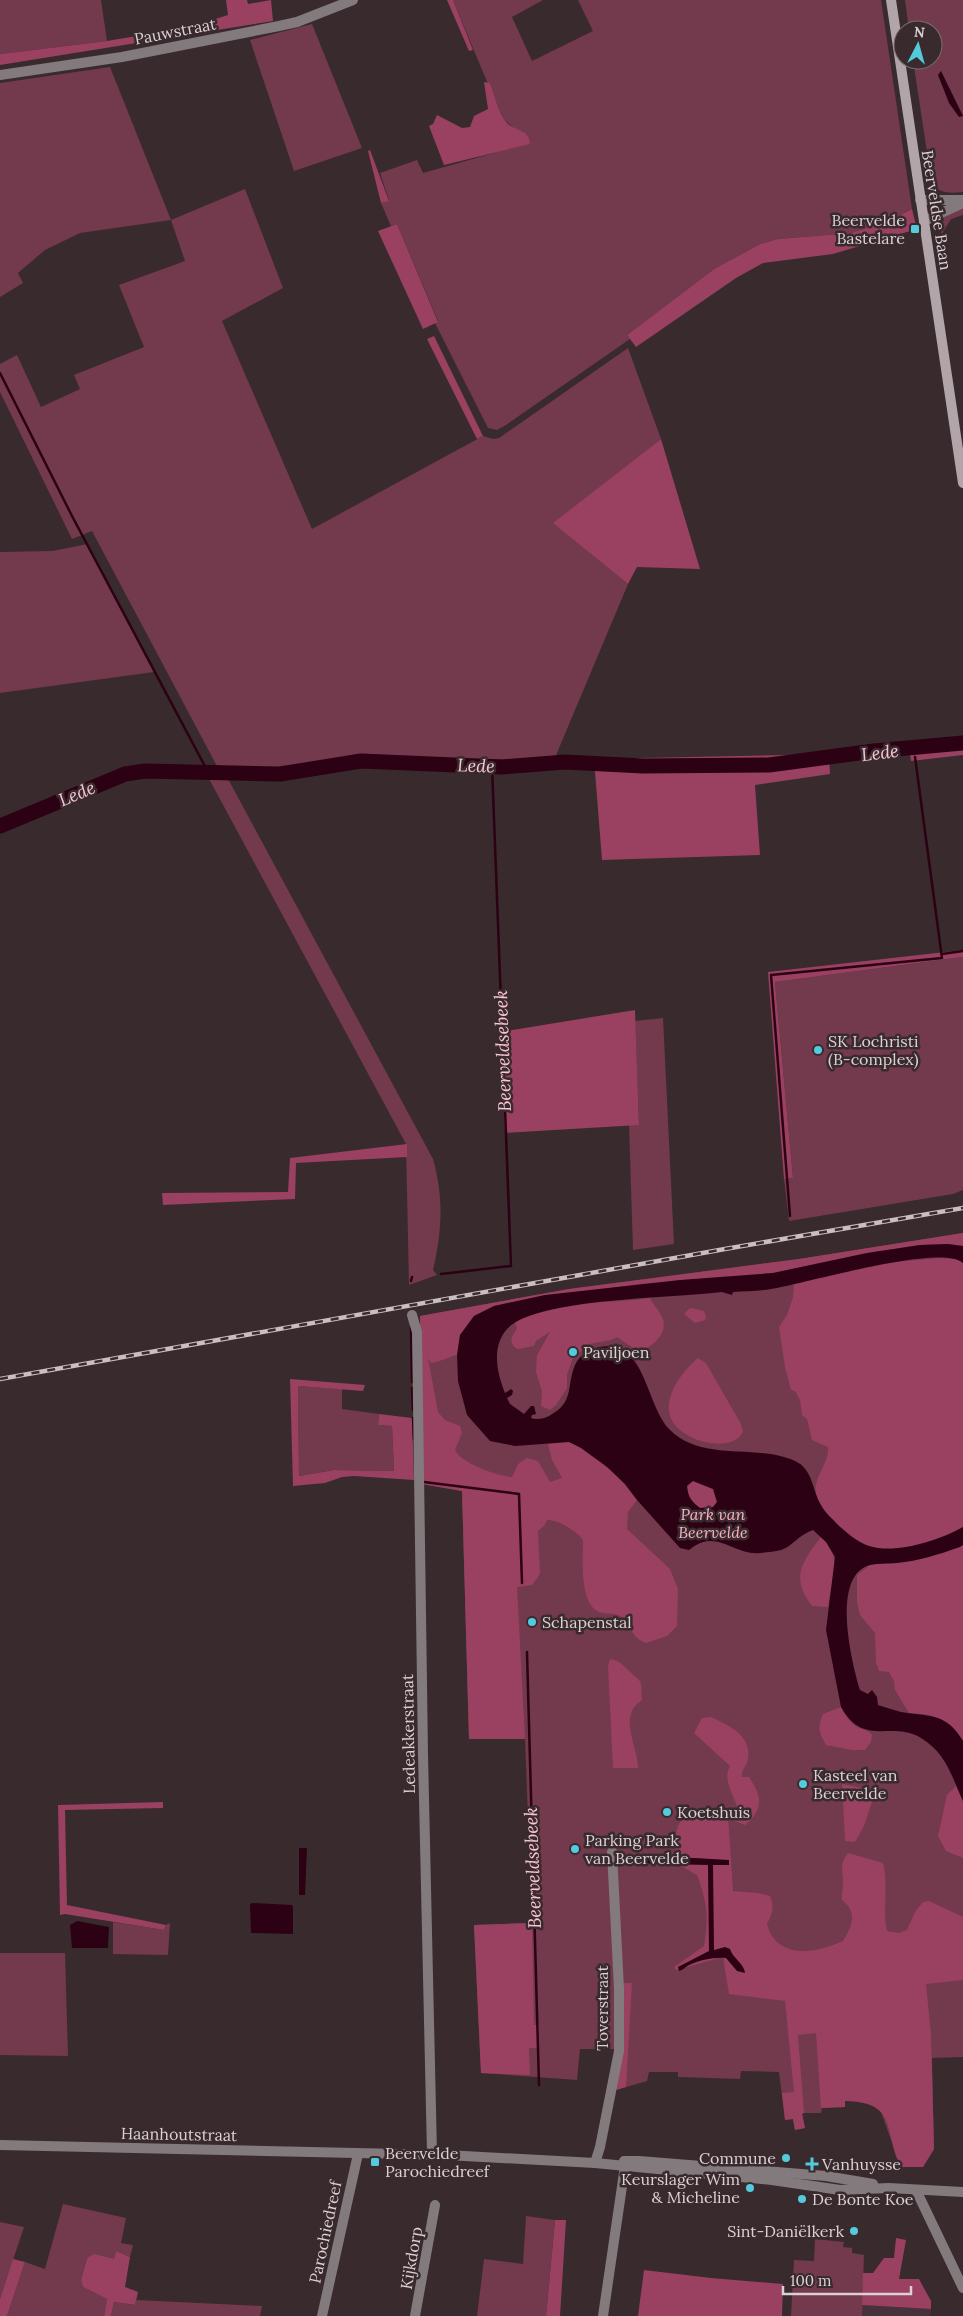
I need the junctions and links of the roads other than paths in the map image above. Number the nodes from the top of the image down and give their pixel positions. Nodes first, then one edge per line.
1 (352, 0) edge
2 (891, 0) edge
3 (0, 75) edge
4 (920, 200) junction
5 (963, 201) edge
6 (924, 221) junction
7 (963, 483) edge
8 (412, 1315) dead end
9 (612, 1852) dead end
10 (0, 2145) edge
11 (358, 2154) junction
12 (432, 2154) junction
13 (595, 2162) junction
14 (626, 2166) junction
15 (889, 2188) junction
16 (916, 2190) junction
17 (963, 2192) edge
18 (435, 2205) dead end
19 (963, 2288) edge
20 (322, 2316) edge
21 (416, 2316) edge
22 (603, 2316) edge

1 - 3 street, Pauwstraat
2 - 4 main road, Beerveldse Baan
4 - 5 street
4 - 6 main road, Beerveldse Baan
5 - 6 street
6 - 7 main road, Beerveldse Baan
8 - 12 street, Ledeakkerstraat
9 - 13 street, Toverstraat
10 - 11 street, Haanhoutstraat
11 - 12 street, Haanhoutstraat
11 - 20 street, Parochiedreef
12 - 13 street, Haanhoutstraat
13 - 14 street
13 - 15 street
14 - 15 street
14 - 22 street
15 - 16 street
16 - 17 street
16 - 19 street
18 - 21 street, Kijkdorp

